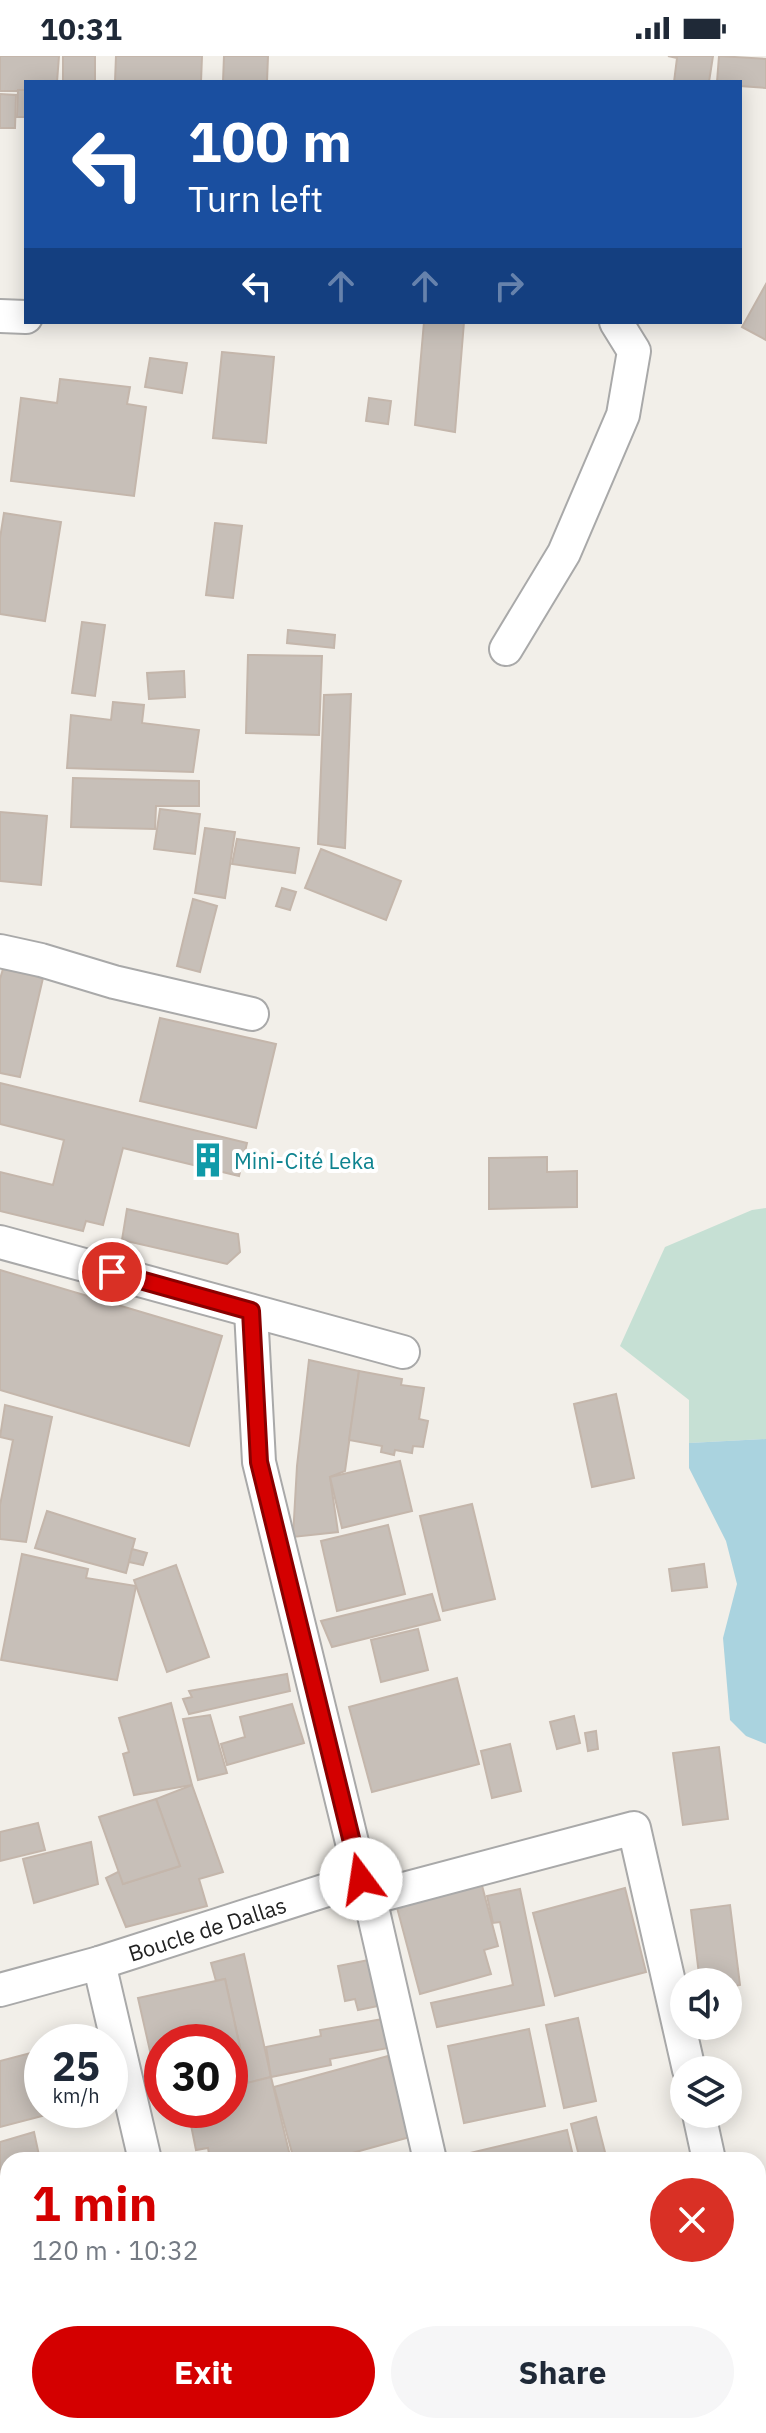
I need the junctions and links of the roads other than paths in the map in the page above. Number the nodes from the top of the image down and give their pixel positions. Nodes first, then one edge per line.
1 (0, 316) edge
2 (24, 317) edge
3 (617, 324) edge
4 (506, 649) dead end
5 (0, 951) edge
6 (252, 1014) dead end
7 (0, 1242) edge
8 (251, 1311) junction
9 (403, 1352) dead end
10 (366, 1888) junction
11 (99, 1963) junction
12 (0, 1990) edge
13 (686, 2056) edge
14 (702, 2128) edge
15 (143, 2152) edge
16 (428, 2152) edge
17 (707, 2152) edge

1 - 2 street
3 - 4 street
5 - 6 street
7 - 8 street
8 - 9 street
8 - 10 street
10 - 11 street, Boucle de Dallas
10 - 13 street, Boucle de Dallas
10 - 16 street
11 - 12 street, Boucle de Dallas
11 - 15 street
14 - 17 street

